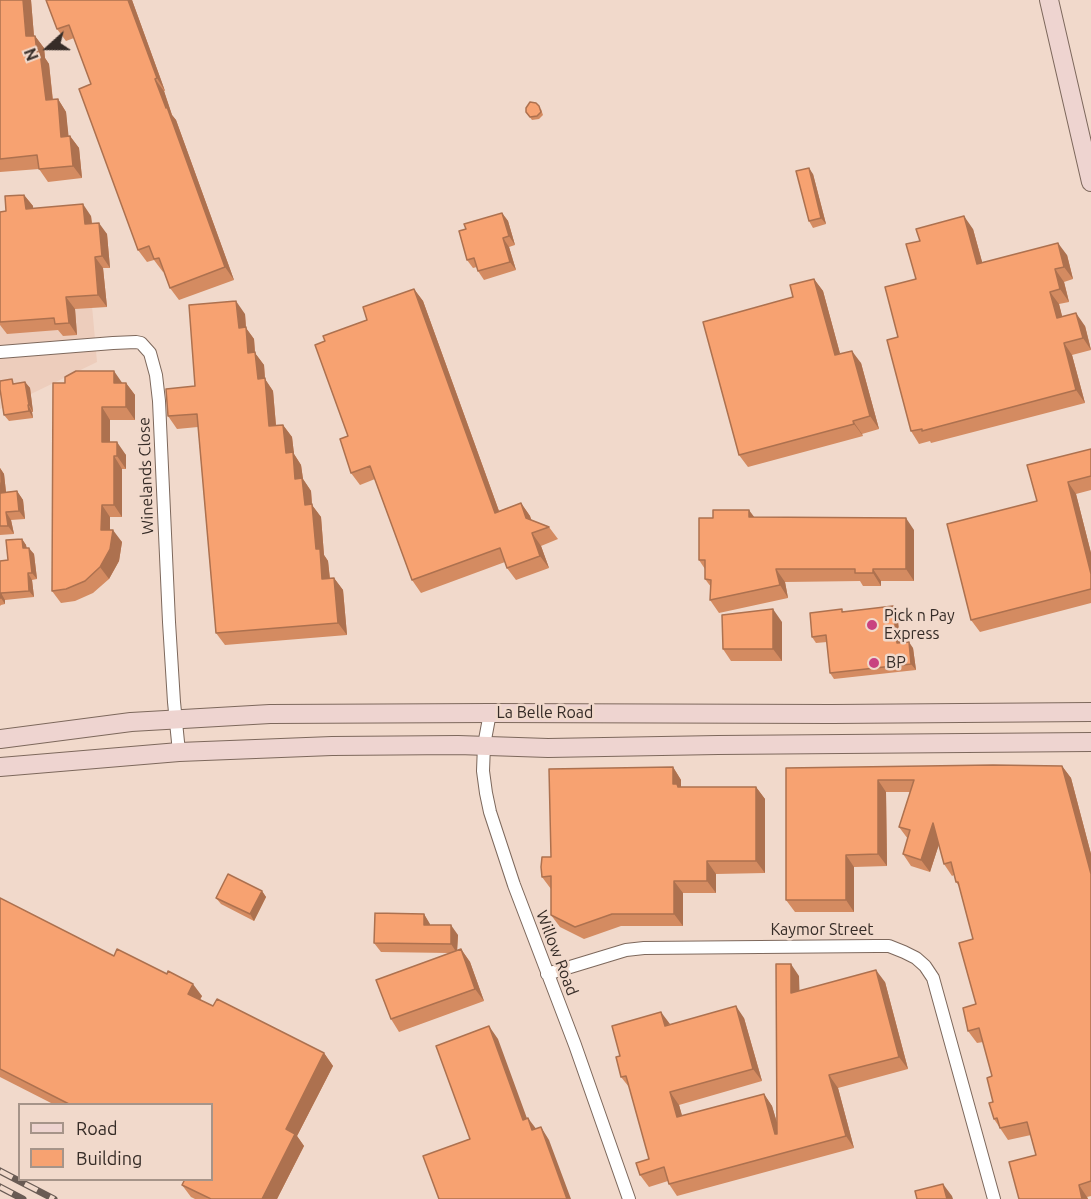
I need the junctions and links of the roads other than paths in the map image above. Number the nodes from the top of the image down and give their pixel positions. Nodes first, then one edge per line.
1 (1049, 0) edge
2 (1091, 182) edge
3 (0, 352) edge
4 (489, 712) junction
5 (1091, 712) edge
6 (176, 718) junction
7 (0, 739) edge
8 (1091, 742) edge
9 (484, 745) junction
10 (179, 752) junction
11 (0, 767) edge
12 (547, 974) junction
13 (629, 1199) edge
14 (994, 1199) edge

1 - 2 main road
3 - 6 street, Winelands Close
4 - 5 main road, La Belle Road
4 - 6 main road, La Belle Road
4 - 9 street, Willow Road
6 - 7 main road, La Belle Road
6 - 10 street, Winelands Close
8 - 9 main road, La Belle Road
9 - 10 main road, La Belle Road
9 - 12 street, Willow Road
10 - 11 main road, La Belle Road
12 - 13 street, Willow Road
12 - 14 street, Kaymor Street

